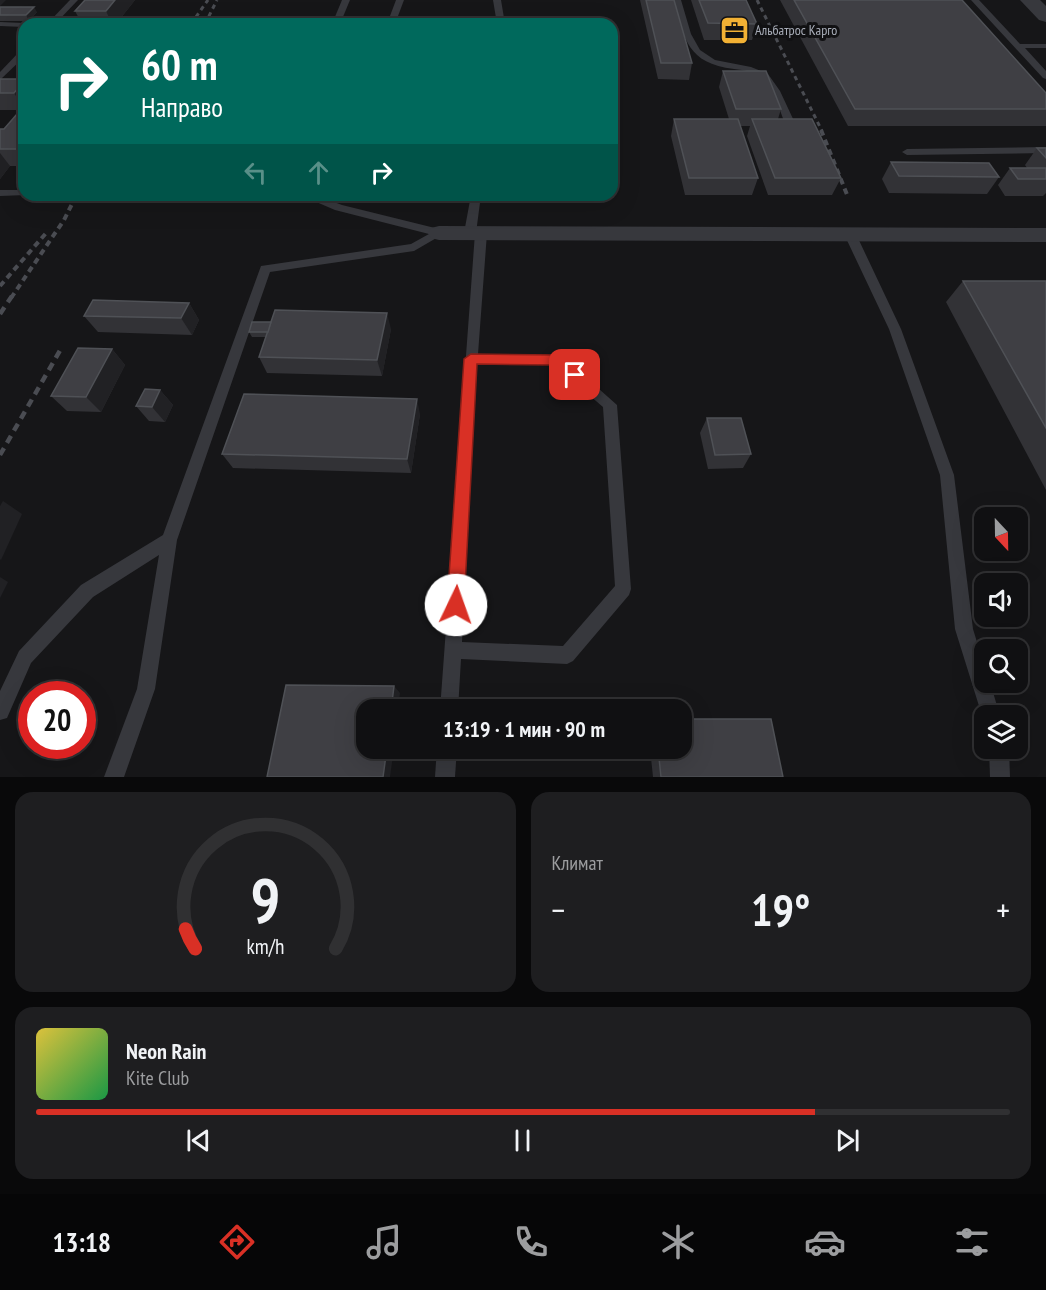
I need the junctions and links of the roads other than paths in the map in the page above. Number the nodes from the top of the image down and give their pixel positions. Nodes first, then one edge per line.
1 (74, 0) edge
2 (346, 0) edge
3 (400, 0) edge
4 (496, 0) edge
5 (677, 0) edge
6 (975, 0) edge
7 (1029, 0) edge
8 (1046, 16) edge
9 (57, 18) edge
10 (338, 18) edge
11 (393, 18) edge
12 (500, 18) edge
13 (0, 24) edge
14 (18, 25) edge
15 (1018, 46) junction
16 (1046, 46) edge
17 (18, 58) edge
18 (1046, 76) edge
19 (0, 77) edge
20 (789, 121) edge
21 (1046, 150) edge
22 (907, 152) dead end
23 (0, 193) edge
24 (18, 193) edge
25 (321, 201) edge
26 (476, 201) edge
27 (439, 233) junction
28 (476, 233) junction
29 (850, 234) junction
30 (1046, 235) edge
31 (471, 359) junction
32 (169, 540) junction
33 (453, 650) junction
34 (450, 699) edge
35 (988, 705) edge
36 (0, 711) edge
37 (446, 759) edge
38 (999, 759) edge
39 (114, 777) edge
40 (445, 777) edge
41 (1000, 777) edge

1 - 9 lane
2 - 10 lane
3 - 11 lane
4 - 12 lane
5 - 20 lane
6 - 15 lane
7 - 8 street
13 - 14 lane
15 - 16 lane
15 - 18 lane
17 - 19 lane
21 - 22 lane
23 - 24 lane
25 - 27 lane
26 - 28 lane
27 - 28 street
27 - 32 lane
28 - 29 street
28 - 31 lane
29 - 30 street
29 - 35 lane
31 - 33 lane
31 - 33 lane
32 - 36 lane
32 - 39 lane
33 - 34 lane
37 - 40 lane
38 - 41 lane

